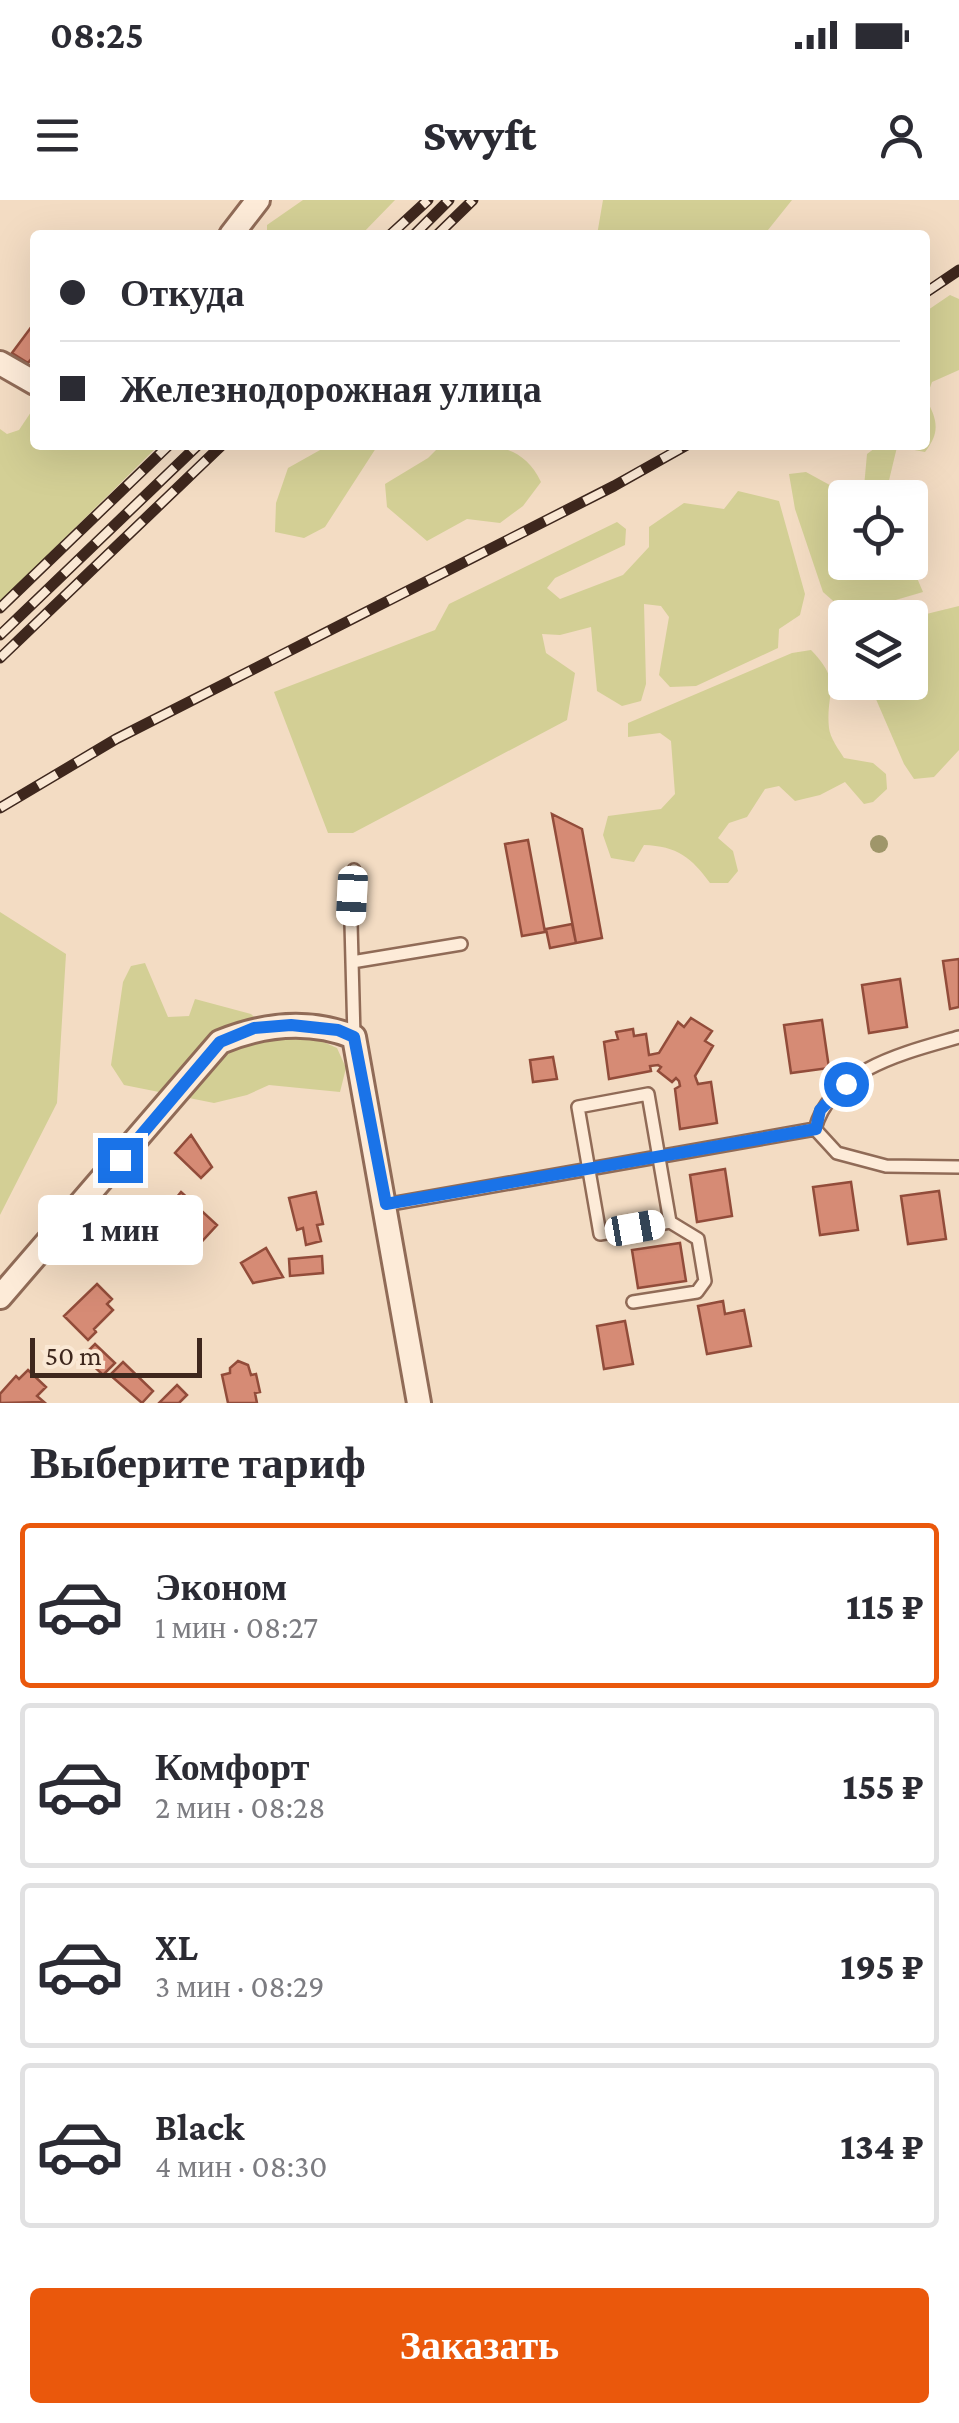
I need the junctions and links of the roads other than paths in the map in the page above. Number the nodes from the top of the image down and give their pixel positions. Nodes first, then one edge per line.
1 (258, 200) edge
2 (234, 230) edge
3 (0, 363) edge
4 (30, 380) edge
5 (354, 870) dead end
6 (460, 944) dead end
7 (352, 962) junction
8 (354, 1037) junction
9 (959, 1037) edge
10 (816, 1129) junction
11 (658, 1156) junction
12 (959, 1167) edge
13 (589, 1169) junction
14 (386, 1204) junction
15 (670, 1222) junction
16 (0, 1296) edge
17 (633, 1302) dead end
18 (418, 1403) edge

1 - 2 street
3 - 4 street
5 - 7 lane
6 - 7 lane
7 - 8 lane
8 - 14 street
8 - 16 street
9 - 10 lane
10 - 11 lane
10 - 12 lane
11 - 13 lane
11 - 13 lane
11 - 15 lane
13 - 14 lane
13 - 15 lane
14 - 18 street
15 - 17 lane

